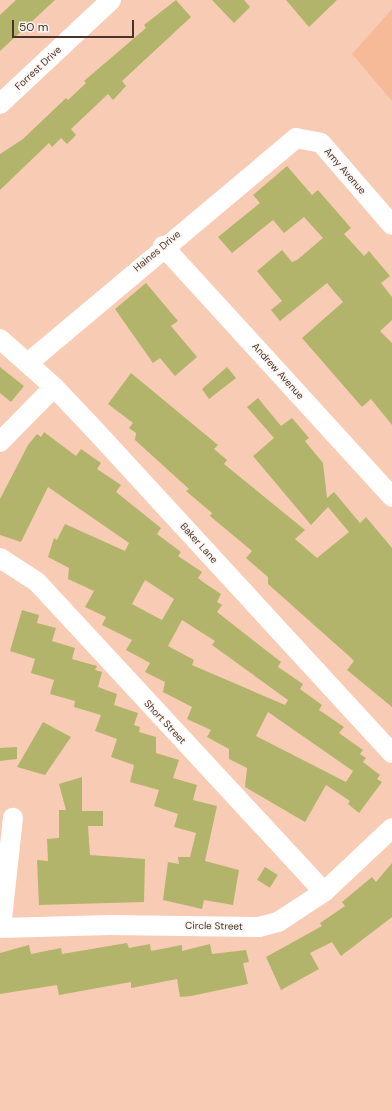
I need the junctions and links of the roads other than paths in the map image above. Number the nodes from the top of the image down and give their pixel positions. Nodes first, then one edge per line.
1 (111, 0) edge
2 (0, 104) edge
3 (288, 141) joint
4 (392, 225) edge
5 (163, 246) junction
6 (0, 340) edge
7 (28, 363) junction
8 (54, 387) junction
9 (0, 442) edge
10 (392, 497) edge
11 (0, 558) edge
12 (392, 753) edge
13 (13, 818) dead end
14 (392, 828) edge
15 (324, 892) junction
16 (0, 928) edge

1 - 2 street, Forrest Drive
3 - 4 street, Amy Avenue
3 - 5 street, Haines Drive
5 - 7 street, Haines Drive
5 - 10 street, Andrew Avenue
6 - 7 street, Baker Lane
7 - 8 street, Baker Lane
8 - 9 street
8 - 12 street, Baker Lane
11 - 15 street, Short Street
13 - 16 street
14 - 15 street, Circle Street
15 - 16 street, Circle Street

